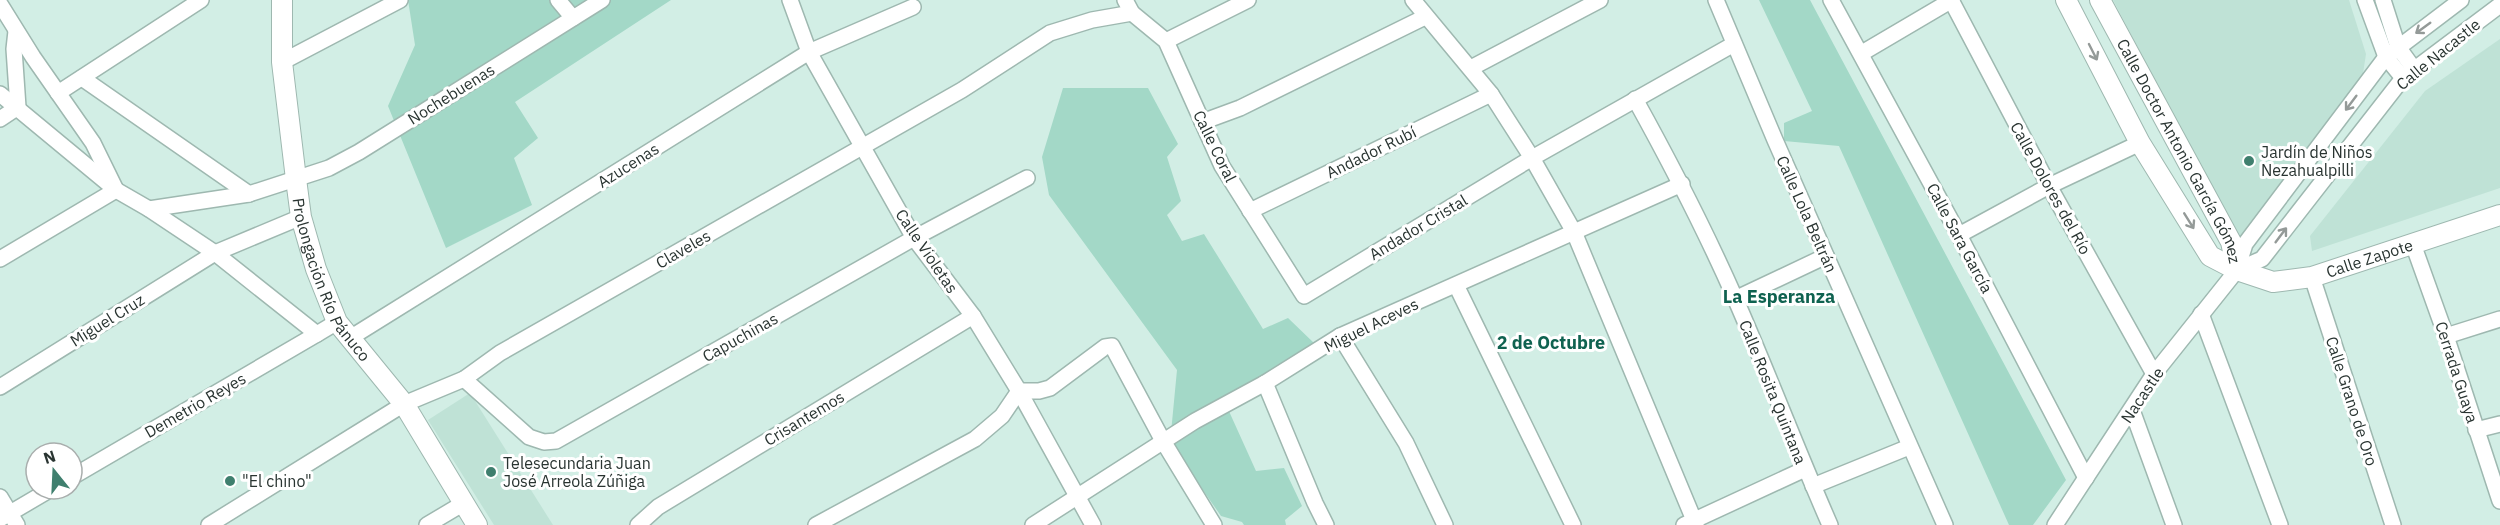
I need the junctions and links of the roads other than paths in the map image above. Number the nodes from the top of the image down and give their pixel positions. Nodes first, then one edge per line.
1 (201, 0) edge
2 (282, 0) edge
3 (400, 0) edge
4 (558, 0) edge
5 (602, 0) edge
6 (789, 0) edge
7 (1248, 0) edge
8 (1413, 0) edge
9 (1600, 0) edge
10 (1716, 0) edge
11 (1831, 0) edge
12 (1951, 0) edge
13 (2066, 0) edge
14 (2100, 0) edge
15 (2365, 0) edge
16 (2383, 0) edge
17 (2461, 0) edge
18 (0, 4) edge
19 (2500, 5) edge
20 (913, 7) dead end
21 (1129, 7) edge
22 (1425, 17) junction
23 (573, 18) junction
24 (16, 31) junction
25 (1166, 41) junction
26 (1734, 44) junction
27 (809, 52) junction
28 (2392, 52) junction
29 (1862, 53) junction
30 (282, 62) junction
31 (1471, 68) junction
32 (2409, 73) junction
33 (82, 78) junction
34 (58, 93) junction
35 (0, 94) edge
36 (1491, 94) junction
37 (1635, 99) junction
38 (18, 107) junction
39 (0, 119) edge
40 (1202, 122) junction
41 (2140, 143) junction
42 (862, 147) junction
43 (1532, 158) junction
44 (1027, 178) dead end
45 (296, 179) junction
46 (1682, 184) junction
47 (2049, 186) junction
48 (116, 190) junction
49 (249, 194) junction
50 (149, 209) junction
51 (1250, 211) junction
52 (2500, 215) edge
53 (302, 217) junction
54 (1574, 232) junction
55 (1959, 235) junction
56 (914, 238) junction
57 (2412, 244) junction
58 (215, 253) junction
59 (1826, 256) junction
60 (0, 259) edge
61 (2237, 270) junction
62 (2312, 277) junction
63 (1456, 285) junction
64 (1304, 296) joint
65 (1735, 299) junction
66 (2201, 314) junction
67 (973, 316) junction
68 (2500, 319) edge
69 (337, 322) junction
70 (317, 334) junction
71 (1340, 336) junction
72 (2446, 336) junction
73 (350, 338) junction
74 (2154, 374) junction
75 (464, 379) junction
76 (1265, 383) junction
77 (0, 387) edge
78 (1019, 392) junction
79 (404, 404) junction
80 (2132, 410) junction
81 (2500, 424) edge
82 (2476, 430) junction
83 (1163, 441) junction
84 (1910, 447) junction
85 (1805, 469) junction
86 (84, 470) edge
87 (2086, 478) junction
88 (1813, 486) junction
89 (1075, 496) junction
90 (0, 497) edge
91 (34, 501) edge
92 (2500, 501) edge
93 (464, 502) junction
94 (9, 519) edge
95 (1691, 524) edge
96 (209, 525) edge
97 (427, 525) edge
98 (477, 525) edge
99 (638, 525) edge
100 (816, 525) edge
101 (1033, 525) edge
102 (1093, 525) edge
103 (1214, 525) edge
104 (1326, 525) edge
105 (1445, 525) edge
106 (1573, 525) edge
107 (1830, 525) edge
108 (1945, 525) edge
109 (2055, 525) edge
110 (2174, 525) edge
111 (2280, 525) edge
112 (2393, 525) edge

1 - 33 street
2 - 30 street, Prolongación Río Pánuco
3 - 30 street
4 - 23 street
5 - 23 street, Nochebuenas
6 - 27 street, Calle Violetas
7 - 25 street
8 - 22 street
9 - 31 street
10 - 26 street, Calle Lola Beltrán
11 - 29 street, Calle Sara García
12 - 29 street
12 - 47 street, Calle Dolores del Río
13 -> 41 street, Calle Doctor Antonio García Gómez
14 - 61 street, Calle Doctor Antonio García Gómez
15 - 28 street
16 - 28 street
17 -> 28 street, Calle Nacastle
18 - 24 street
19 - 32 street, Calle Nacastle
20 - 27 street, Azucenas
21 - 25 street, Calle Coral
21 - 42 street, Claveles
22 - 31 street
22 - 40 street
23 - 45 street, Nochebuenas
24 - 34 street
24 - 38 street
25 - 40 street, Calle Coral
26 - 37 street, Andador Cristal
26 - 59 street, Calle Lola Beltrán
27 - 42 street, Calle Violetas
27 - 73 street, Azucenas
28 - 32 street
28 -> 61 street, Calle Nacastle
29 - 55 street, Calle Sara García
30 - 45 street, Prolongación Río Pánuco
31 - 36 street
61 -> 32 street, Calle Nacastle
33 - 34 street
33 - 49 street
34 - 48 street
35 - 38 street
36 - 43 street
36 - 51 street, Andador Rubí
37 - 43 street, Andador Cristal
37 - 46 street, Calle Rosita Quintana
38 - 39 street
38 - 48 street
40 - 51 street, Calle Coral
41 - 47 street
41 -> 61 street, Calle Doctor Antonio García Gómez
42 - 56 street, Calle Violetas
42 - 75 street, Claveles
43 - 54 street
43 - 64 street, Andador Cristal
44 - 56 street, Capuchinas
45 - 49 street, Nochebuenas
45 - 53 street, Prolongación Río Pánuco
46 - 54 street, Miguel Aceves
46 - 65 street, Calle Rosita Quintana
47 - 55 street
47 - 74 street, Calle Dolores del Río
48 - 50 street
48 - 60 street
49 - 50 street, Nochebuenas
50 - 58 street
51 - 64 street, Calle Coral
52 - 57 street, Calle Zapote
53 - 58 street, Miguel Cruz
53 - 69 street, Prolongación Río Pánuco
54 - 63 street, Miguel Aceves
54 - 95 street
55 - 87 street, Calle Sara García
56 - 67 street, Calle Violetas
56 - 75 street, Capuchinas
57 - 62 street, Calle Zapote
57 - 72 street, Cerrada Guaya
58 - 70 street
58 - 77 street, Miguel Cruz
59 - 65 street
59 - 84 street, Calle Lola Beltrán
61 - 62 street, Calle Zapote
61 - 66 street, Nacastle
62 - 112 street, Calle Grano de Oro
63 - 71 street, Miguel Aceves
63 - 106 street
65 - 85 street, Calle Rosita Quintana
66 - 74 street, Nacastle
66 - 111 street
67 - 78 street, Calle Violetas
67 - 99 street, Crisantemos
68 - 72 street
69 - 70 street, Demetrio Reyes
69 - 73 street, Prolongación Río Pánuco
70 - 86 street, Demetrio Reyes
71 - 76 street, Miguel Aceves
71 - 105 street
72 - 82 street, Cerrada Guaya
73 - 79 street, Prolongación Río Pánuco
74 - 80 street, Nacastle
75 - 79 street, Claveles
76 - 83 street, Miguel Aceves
76 - 104 street
78 - 83 street
78 - 89 street, Calle Violetas
78 - 100 street
79 - 93 street, Prolongación Río Pánuco
79 - 96 street, Claveles
80 - 87 street, Nacastle
80 - 110 street
81 - 82 street
82 - 92 street, Cerrada Guaya
83 - 89 street, Miguel Aceves
83 - 103 street
84 - 88 street
84 - 108 street, Calle Lola Beltrán
85 - 88 street, Calle Rosita Quintana
85 - 95 street
87 - 109 street, Nacastle
88 - 107 street, Calle Rosita Quintana
89 - 101 street, Miguel Aceves
89 - 102 street, Calle Violetas
90 - 94 street
91 - 94 street
93 - 97 street
93 - 98 street, Prolongación Río Pánuco

